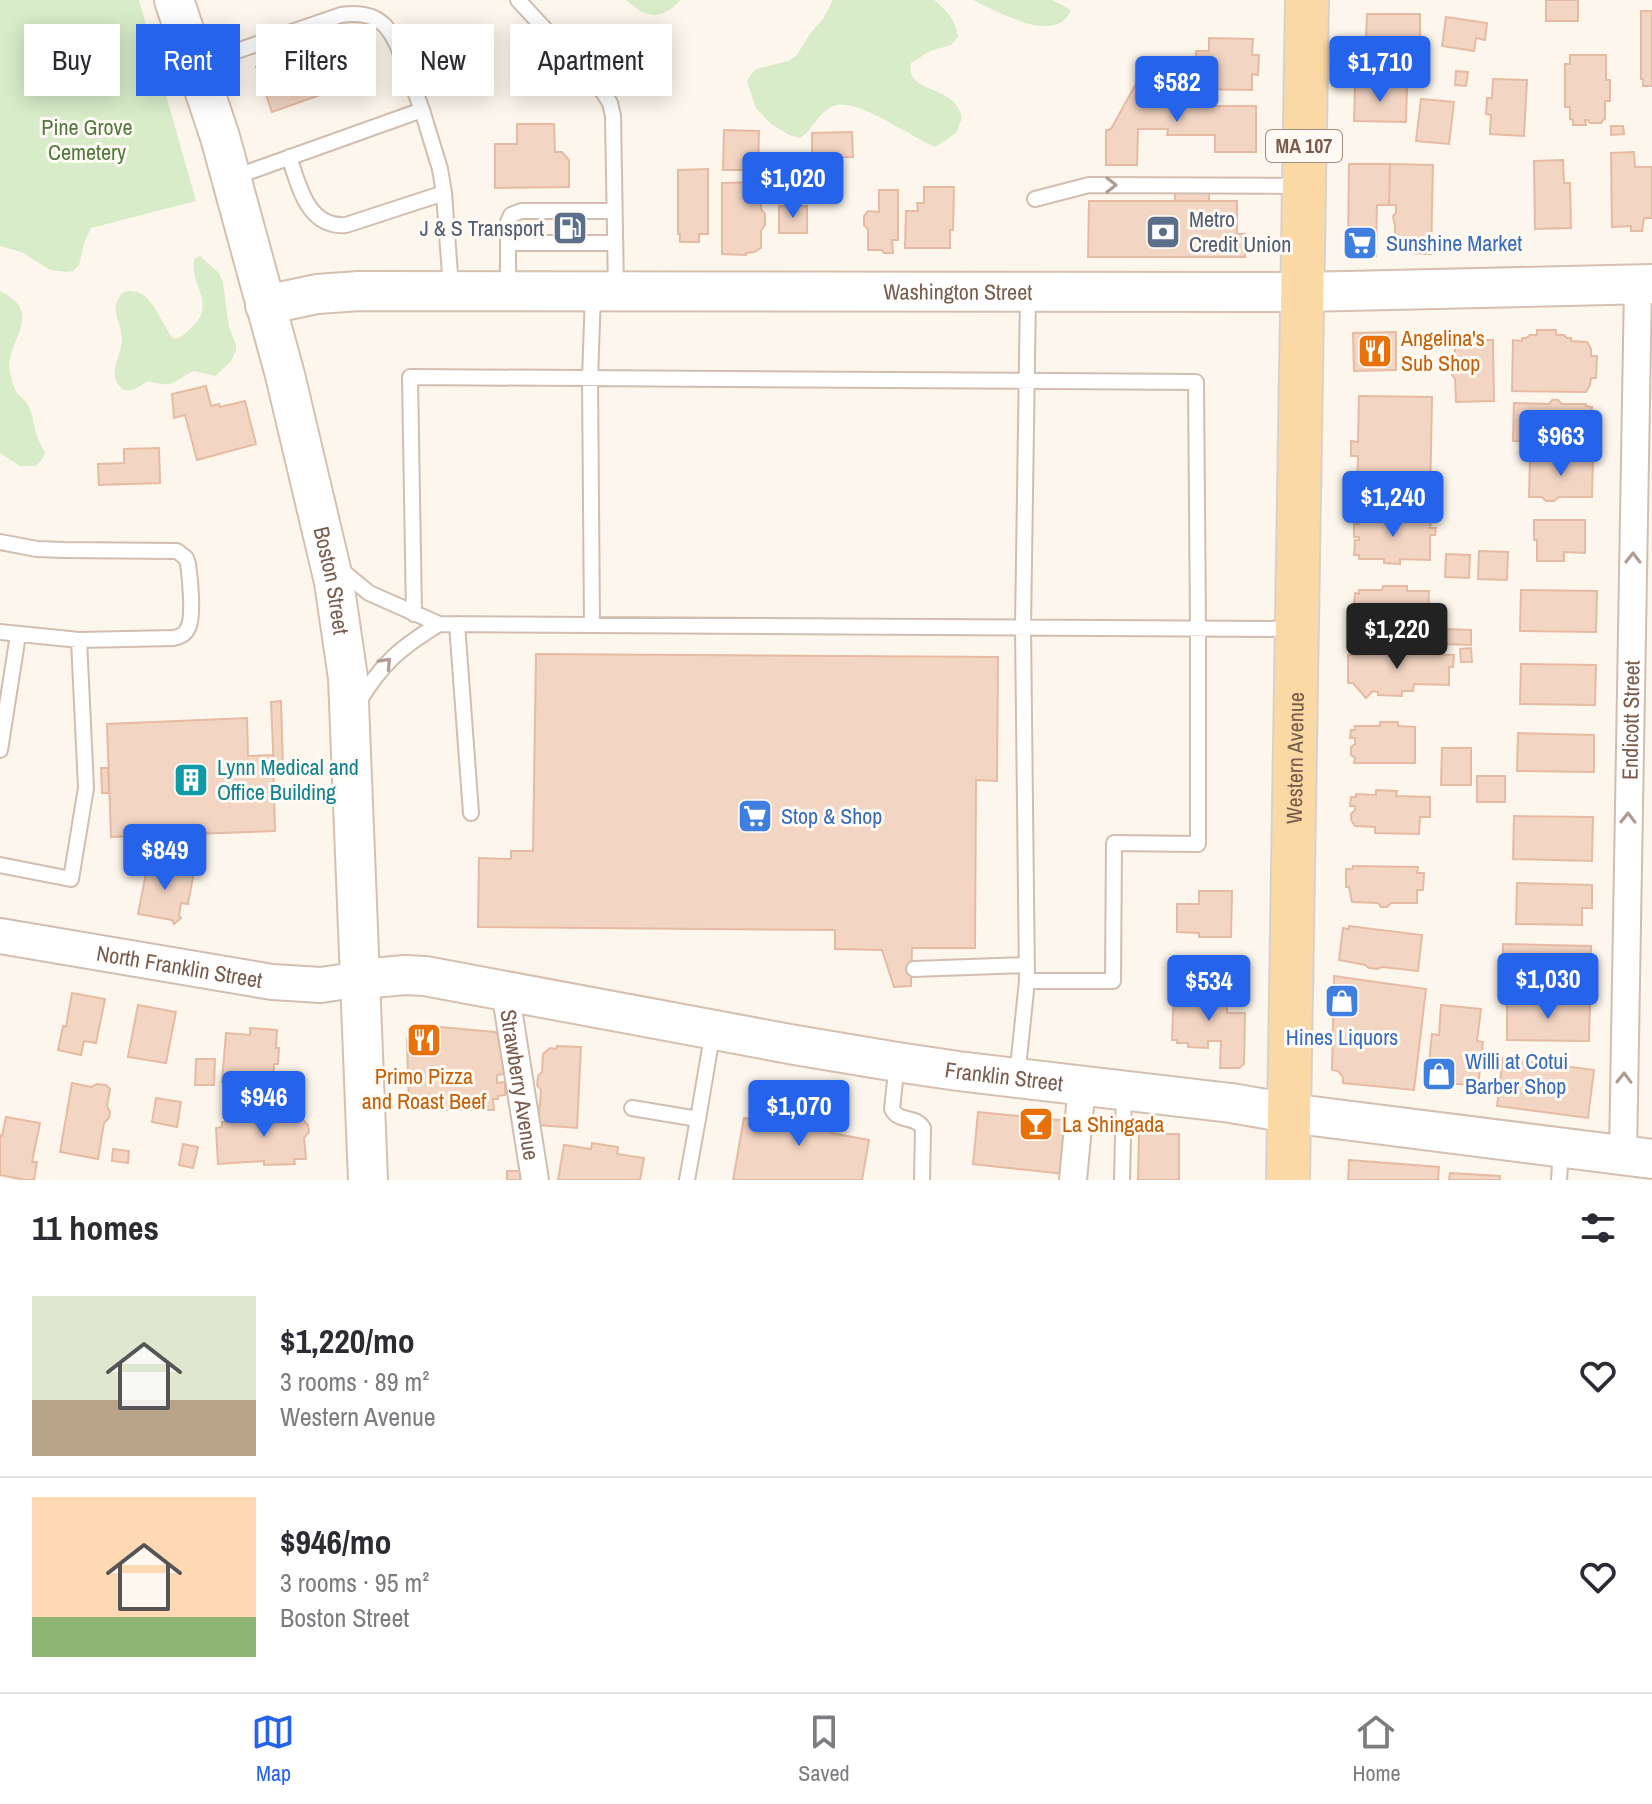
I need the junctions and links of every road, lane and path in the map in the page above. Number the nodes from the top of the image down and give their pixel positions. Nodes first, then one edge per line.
1 (518, 0) edge
2 (1307, 0) edge
3 (178, 1) edge
4 (184, 24) edge
5 (240, 50) edge
6 (206, 96) edge
7 (422, 110) junction
8 (289, 157) junction
9 (232, 178) junction
10 (1304, 186) junction
11 (444, 193) junction
12 (1035, 199) dead end
13 (614, 211) junction
14 (508, 243) junction
15 (615, 243) junction
16 (1645, 285) edge
17 (451, 290) junction
18 (508, 290) junction
19 (604, 290) junction
20 (1028, 292) junction
21 (1302, 292) junction
22 (265, 305) junction
23 (590, 379) junction
24 (1027, 380) junction
25 (0, 542) edge
26 (329, 557) junction
27 (414, 614) junction
28 (439, 624) junction
29 (457, 624) junction
30 (592, 625) junction
31 (1023, 627) junction
32 (1198, 628) junction
33 (1297, 629) junction
34 (0, 632) edge
35 (18, 635) junction
36 (79, 640) junction
37 (350, 718) junction
38 (0, 750) edge
39 (471, 813) dead end
40 (0, 865) edge
41 (0, 936) edge
42 (1026, 965) junction
43 (914, 969) dead end
44 (361, 979) junction
45 (1027, 981) junction
46 (505, 990) junction
47 (713, 1030) junction
48 (897, 1062) junction
49 (1017, 1077) junction
50 (1082, 1085) junction
51 (1125, 1089) junction
52 (632, 1108) dead end
53 (1289, 1113) junction
54 (698, 1119) junction
55 (1637, 1157) edge
56 (1560, 1164) edge
57 (368, 1180) edge
58 (535, 1180) edge
59 (687, 1180) edge
60 (922, 1180) edge
61 (1073, 1180) edge
62 (1122, 1180) edge
63 (1288, 1180) edge

1 - 13 lane
2 - 10 main road, Western Avenue / MA 107
3 - 4 main road, Boston Street
5 - 7 lane
6 - 9 main road, Boston Street
7 - 8 lane
7 - 11 lane
8 - 9 lane
8 - 11 lane
9 - 22 main road, Boston Street
12 -> 10 lane
10 - 21 main road, Western Avenue / MA 107
11 - 17 lane
13 - 14 lane
13 - 15 lane
14 - 15 lane
14 - 18 lane
15 - 19 lane
16 - 21 main road, Washington Street
55 -> 16 street, Endicott Street
17 - 18 main road, Washington Street
17 - 22 main road, Washington Street
18 - 19 main road, Washington Street
19 - 20 main road, Washington Street
19 - 23 lane
20 - 21 main road, Washington Street
20 - 24 lane
21 - 33 main road, Western Avenue / MA 107
22 - 26 main road, Boston Street
23 - 24 lane
23 - 27 lane
23 - 30 lane
24 - 31 lane
24 - 32 lane
25 - 36 lane
26 - 27 lane
26 - 37 main road, Boston Street
27 - 28 lane
28 - 29 lane
37 -> 28 lane
29 - 30 lane
29 - 39 lane
30 - 31 lane
31 - 32 lane
31 - 42 lane
32 - 33 lane
32 - 45 lane
33 - 53 main road, Western Avenue / MA 107
34 - 35 lane
35 - 36 lane
35 - 38 lane
36 - 40 lane
37 - 44 main road, Boston Street
41 - 44 street, North Franklin Street
42 - 43 lane
42 - 45 lane
44 - 46 main road, Franklin Street
44 - 57 main road, Boston Street
45 - 49 lane
46 - 47 main road, Franklin Street
46 - 58 street, Strawberry Avenue
47 - 48 main road, Franklin Street
47 - 54 lane
48 - 49 main road, Franklin Street
48 - 60 lane
49 - 50 main road, Franklin Street
50 - 51 main road, Franklin Street
50 - 61 street
51 - 53 main road, Franklin Street
51 - 62 lane
52 - 54 lane
53 - 56 main road, Franklin Street
53 - 63 main road, Western Avenue / MA 107
54 - 59 lane
55 - 56 main road, Franklin Street

